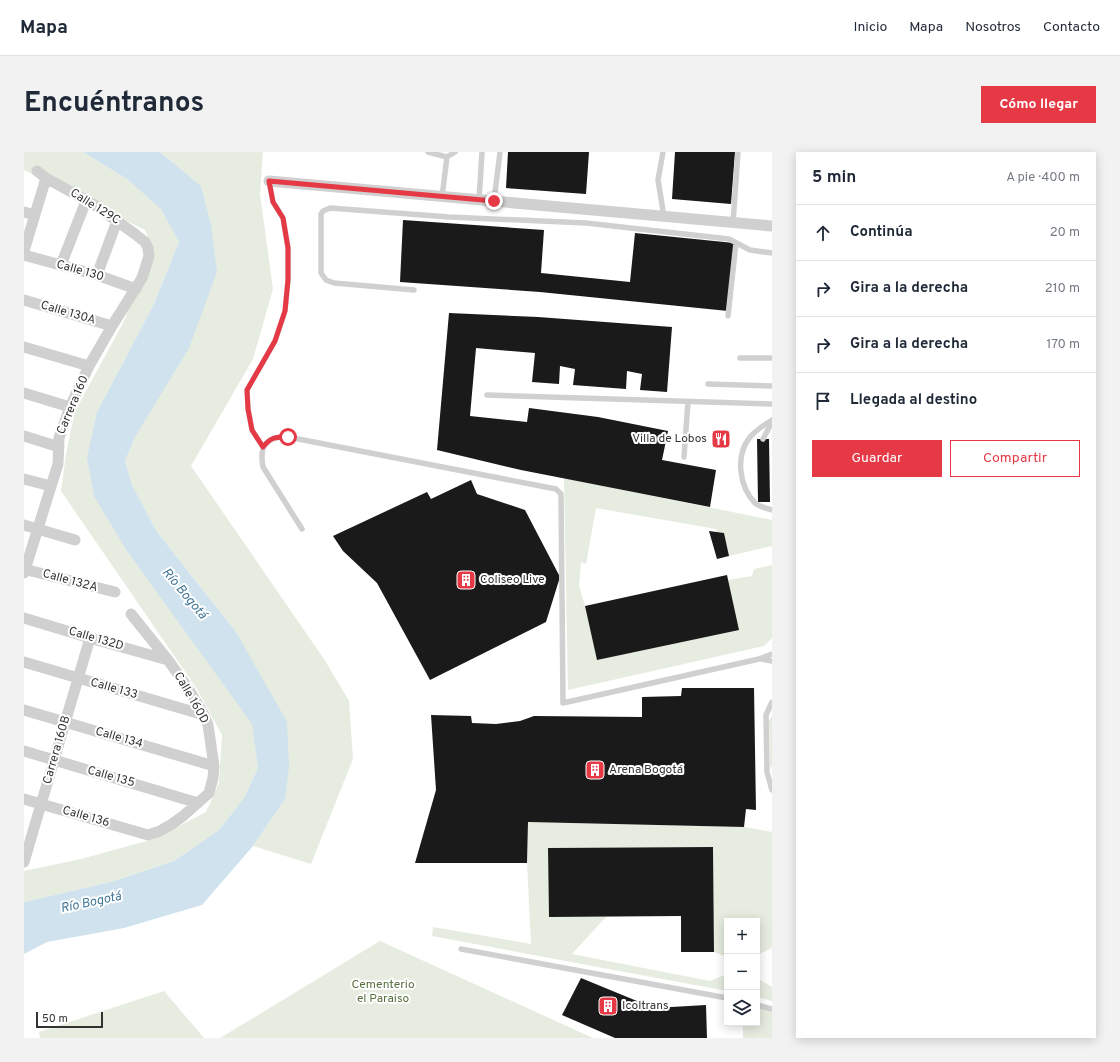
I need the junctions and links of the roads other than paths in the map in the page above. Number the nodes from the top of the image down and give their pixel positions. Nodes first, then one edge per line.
1 (428, 152) edge
2 (455, 152) edge
3 (482, 152) edge
4 (500, 152) edge
5 (664, 152) edge
6 (738, 152) edge
7 (447, 157) junction
8 (269, 181) joint
9 (442, 197) junction
10 (479, 200) junction
11 (86, 201) junction
12 (494, 201) junction
13 (29, 214) edge
14 (664, 217) junction
15 (117, 221) junction
16 (733, 223) junction
17 (772, 226) edge
18 (736, 243) junction
19 (148, 248) joint
20 (24, 251) edge
21 (772, 253) edge
22 (24, 255) edge
23 (61, 266) junction
24 (98, 275) junction
25 (136, 289) junction
26 (414, 290) dead end
27 (24, 300) edge
28 (728, 316) dead end
29 (112, 326) junction
30 (24, 347) edge
31 (740, 358) dead end
32 (772, 358) edge
33 (89, 366) junction
34 (708, 384) dead end
35 (772, 386) edge
36 (24, 394) edge
37 (487, 395) dead end
38 (688, 402) junction
39 (772, 404) edge
40 (70, 407) junction
41 (772, 421) edge
42 (24, 436) edge
43 (763, 439) dead end
44 (59, 447) junction
45 (263, 447) junction
46 (684, 457) dead end
47 (24, 479) edge
48 (51, 486) junction
49 (764, 502) dead end
50 (770, 509) edge
51 (24, 525) edge
52 (37, 529) junction
53 (302, 529) dead end
54 (75, 540) dead end
55 (24, 570) edge
56 (115, 592) dead end
57 (131, 614) dead end
58 (24, 618) edge
59 (90, 638) junction
60 (772, 654) edge
61 (759, 659) junction
62 (168, 660) junction
63 (24, 662) edge
64 (772, 662) edge
65 (78, 678) junction
66 (772, 702) edge
67 (24, 710) edge
68 (204, 715) junction
69 (65, 722) junction
70 (24, 751) edge
71 (54, 760) junction
72 (214, 766) junction
73 (772, 790) edge
74 (24, 800) edge
75 (198, 803) junction
76 (41, 804) junction
77 (148, 835) joint
78 (24, 862) edge
79 (461, 949) dead end
80 (724, 997) edge
81 (760, 1006) edge
82 (772, 1009) edge

1 - 7 lane
2 - 7 lane
3 - 10 lane
4 - 12 lane
5 - 14 lane
6 - 16 lane
7 - 9 lane
8 - 9 street
8 - 45 lane
9 - 10 street
10 - 12 street
11 - 13 street, Calle 129C
11 - 15 street, Calle 129C
11 - 23 street
12 - 14 street
13 - 20 street
14 - 16 street
15 - 19 street, Calle 129C
15 - 24 street
16 - 17 street
18 - 21 lane
18 - 26 lane
18 - 28 lane
19 - 25 street, Carrera 160
22 - 23 street, Calle 130
23 - 24 street, Calle 130
24 - 25 street, Calle 130
25 - 29 street, Carrera 160
27 - 29 street, Calle 130A
29 - 33 street, Carrera 160
30 - 33 street
31 - 32 lane
33 - 40 street, Carrera 160
34 - 35 lane
36 - 40 street
37 - 38 lane
38 - 39 lane
38 - 46 lane
40 - 44 street, Carrera 160
41 - 43 lane
41 - 50 lane
42 - 44 street
44 - 48 street, Carrera 160
45 - 53 lane
45 - 61 lane
47 - 48 street
48 - 52 street, Carrera 160
49 - 50 lane
51 - 52 street
52 - 54 street
52 - 55 street, Carrera 160
55 - 56 street, Calle 132A
57 - 62 street, Calle 160D
58 - 59 street, Calle 132D
59 - 62 street, Calle 132D
59 - 65 street, Carrera 160B
60 - 61 lane
61 - 64 lane
62 - 68 street, Calle 160D
63 - 65 street, Calle 133
65 - 68 street, Calle 133
65 - 69 street, Carrera 160B
66 - 73 lane
67 - 69 street, Calle 134
68 - 72 street, Calle 160D
69 - 71 street, Carrera 160B
69 - 72 street, Calle 134
70 - 71 street, Calle 135
71 - 75 street, Calle 135
71 - 76 street, Carrera 160B
72 - 75 street, Calle 160D
74 - 76 street, Calle 136
75 - 77 street, Calle 160D
76 - 77 street, Calle 136
76 - 78 street, Carrera 160B
79 - 80 lane
81 - 82 lane

